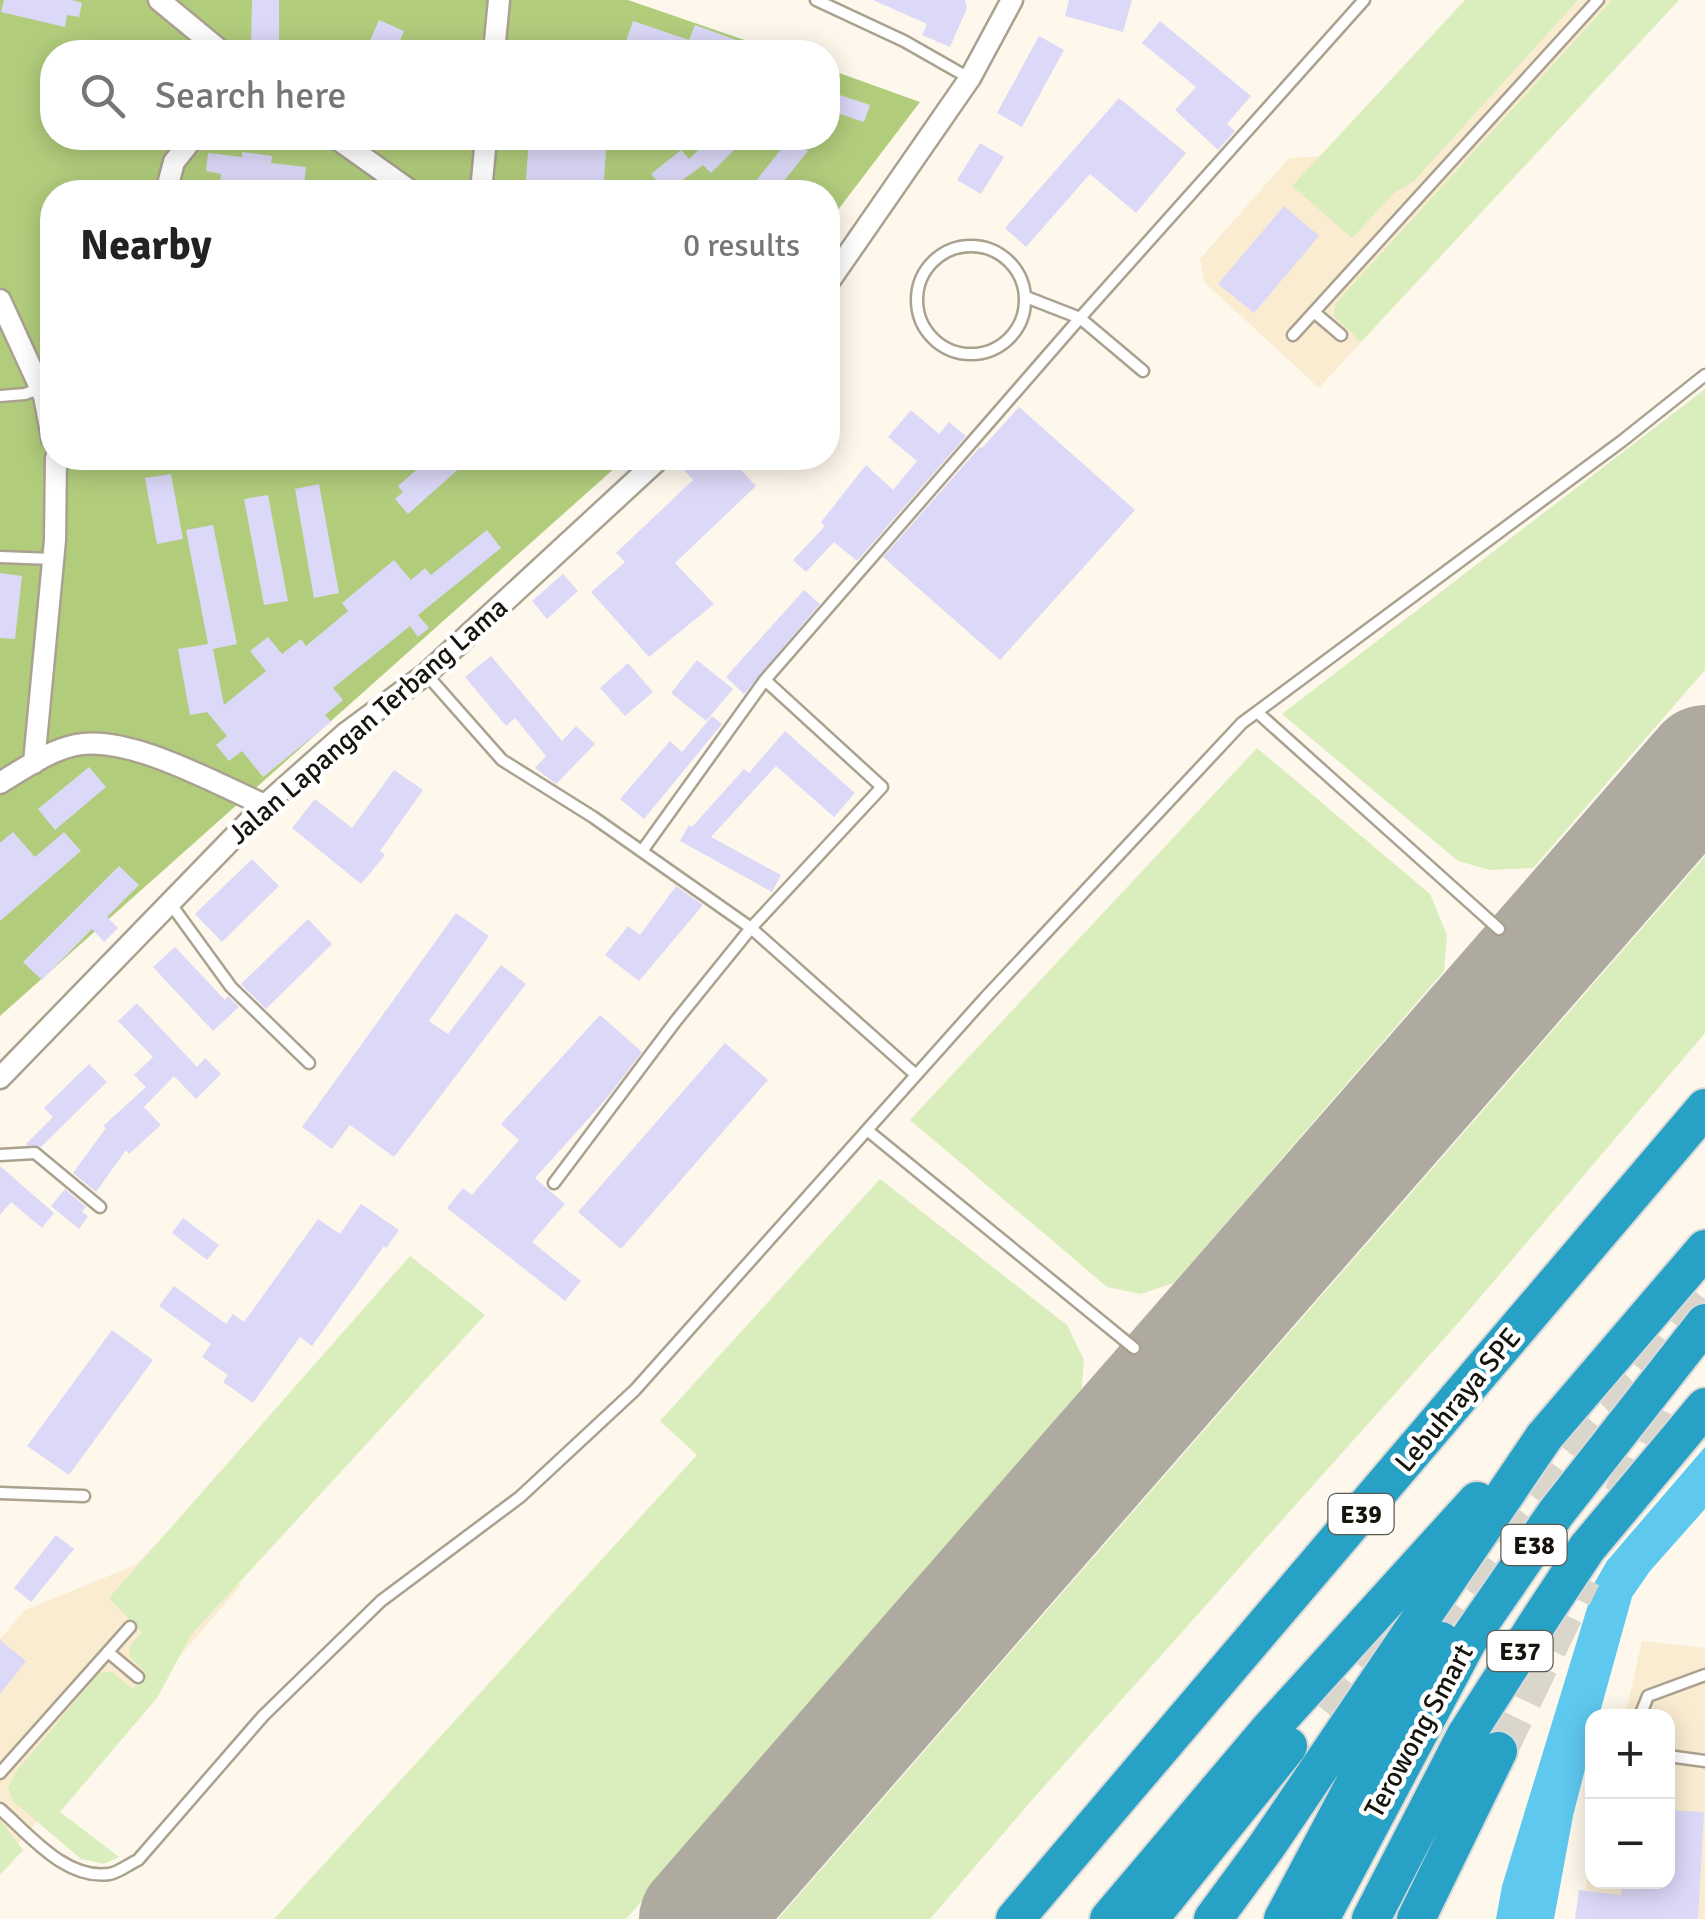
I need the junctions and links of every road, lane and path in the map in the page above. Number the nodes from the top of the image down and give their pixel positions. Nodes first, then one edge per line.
1 (159, 0) edge
2 (499, 0) edge
3 (816, 0) edge
4 (1012, 0) edge
5 (1364, 0) edge
6 (1598, 0) edge
7 (207, 40) edge
8 (495, 40) edge
9 (970, 78) junction
10 (184, 150) edge
11 (353, 150) edge
12 (485, 150) edge
13 (169, 180) edge
14 (395, 180) edge
15 (483, 180) edge
16 (840, 267) edge
17 (1026, 296) junction
18 (0, 300) edge
19 (1314, 312) junction
20 (1080, 318) junction
21 (1293, 335) dead end
22 (1341, 335) dead end
23 (1143, 371) dead end
24 (1705, 375) edge
25 (40, 386) edge
26 (40, 388) edge
27 (0, 396) edge
28 (56, 470) edge
29 (647, 470) edge
30 (0, 557) edge
31 (53, 559) junction
32 (426, 674) junction
33 (764, 680) junction
34 (1257, 712) junction
35 (34, 762) junction
36 (0, 782) edge
37 (265, 805) junction
38 (642, 851) junction
39 (170, 903) junction
40 (751, 928) junction
41 (1499, 929) dead end
42 (308, 1062) dead end
43 (916, 1076) junction
44 (0, 1078) edge
45 (1705, 1108) edge
46 (1705, 1127) edge
47 (867, 1130) junction
48 (0, 1155) edge
49 (554, 1183) dead end
50 (100, 1207) dead end
51 (1705, 1249) edge
52 (1705, 1324) edge
53 (1705, 1332) edge
54 (1134, 1348) dead end
55 (1687, 1403) edge
56 (1544, 1437) junction
57 (0, 1493) edge
58 (84, 1496) dead end
59 (130, 1628) dead end
60 (1440, 1640) tunnel mouth
61 (108, 1652) junction
62 (1705, 1675) edge
63 (138, 1677) dead end
64 (1320, 1707) tunnel mouth
65 (1643, 1709) edge
66 (1498, 1750) tunnel mouth
67 (1675, 1757) edge
68 (1705, 1761) edge
69 (0, 1773) edge
70 (0, 1808) edge
71 (1328, 1833) junction
72 (1321, 1915) edge
73 (1015, 1919) edge
74 (1030, 1919) edge
75 (1108, 1919) edge
76 (1148, 1919) edge
77 (1213, 1919) edge
78 (1262, 1919) edge
79 (1283, 1919) edge
80 (1371, 1919) edge
81 (1416, 1919) edge

1 - 7 street
2 - 8 street
3 - 9 lane
4 - 9 street
5 - 20 lane
6 - 19 lane
9 - 16 street
10 - 13 street
11 - 14 street
12 - 15 street
17 - 17 lane
17 - 20 lane
18 - 25 street
19 - 21 lane
19 - 22 lane
20 - 23 lane
20 - 33 lane
24 - 34 lane
26 - 27 lane
28 - 31 street
29 - 32 street, Jalan Lapangan Terbang Lama
30 - 31 lane
31 - 35 street
32 - 37 street, Jalan Lapangan Terbang Lama
32 - 38 lane
33 - 38 lane
33 - 40 lane
34 - 41 lane
34 - 43 lane
35 - 36 street
35 - 37 street
37 - 39 street, Jalan Lapangan Terbang Lama
38 - 40 lane
39 - 42 lane
39 - 44 street, Jalan Lapangan Terbang Lama
40 - 43 lane
40 - 49 lane
43 - 47 lane
45 - 73 highway, Lebuhraya SPE / E39
46 - 74 highway, Lebuhraya SPE / E39
47 - 54 lane
47 - 70 lane
48 - 50 lane
51 - 56 highway
52 - 72 highway, Terowong Smart / E38
53 - 55 highway
55 - 80 highway, E37
56 - 75 highway
56 - 77 highway
57 - 58 lane
59 - 61 lane
60 - 71 highway, Terowong Smart
61 - 63 lane
61 - 69 lane
62 - 65 lane
64 - 76 highway
66 - 81 highway
67 - 68 lane
71 - 78 highway, Terowong Smart
71 - 79 highway, Terowong Smart

